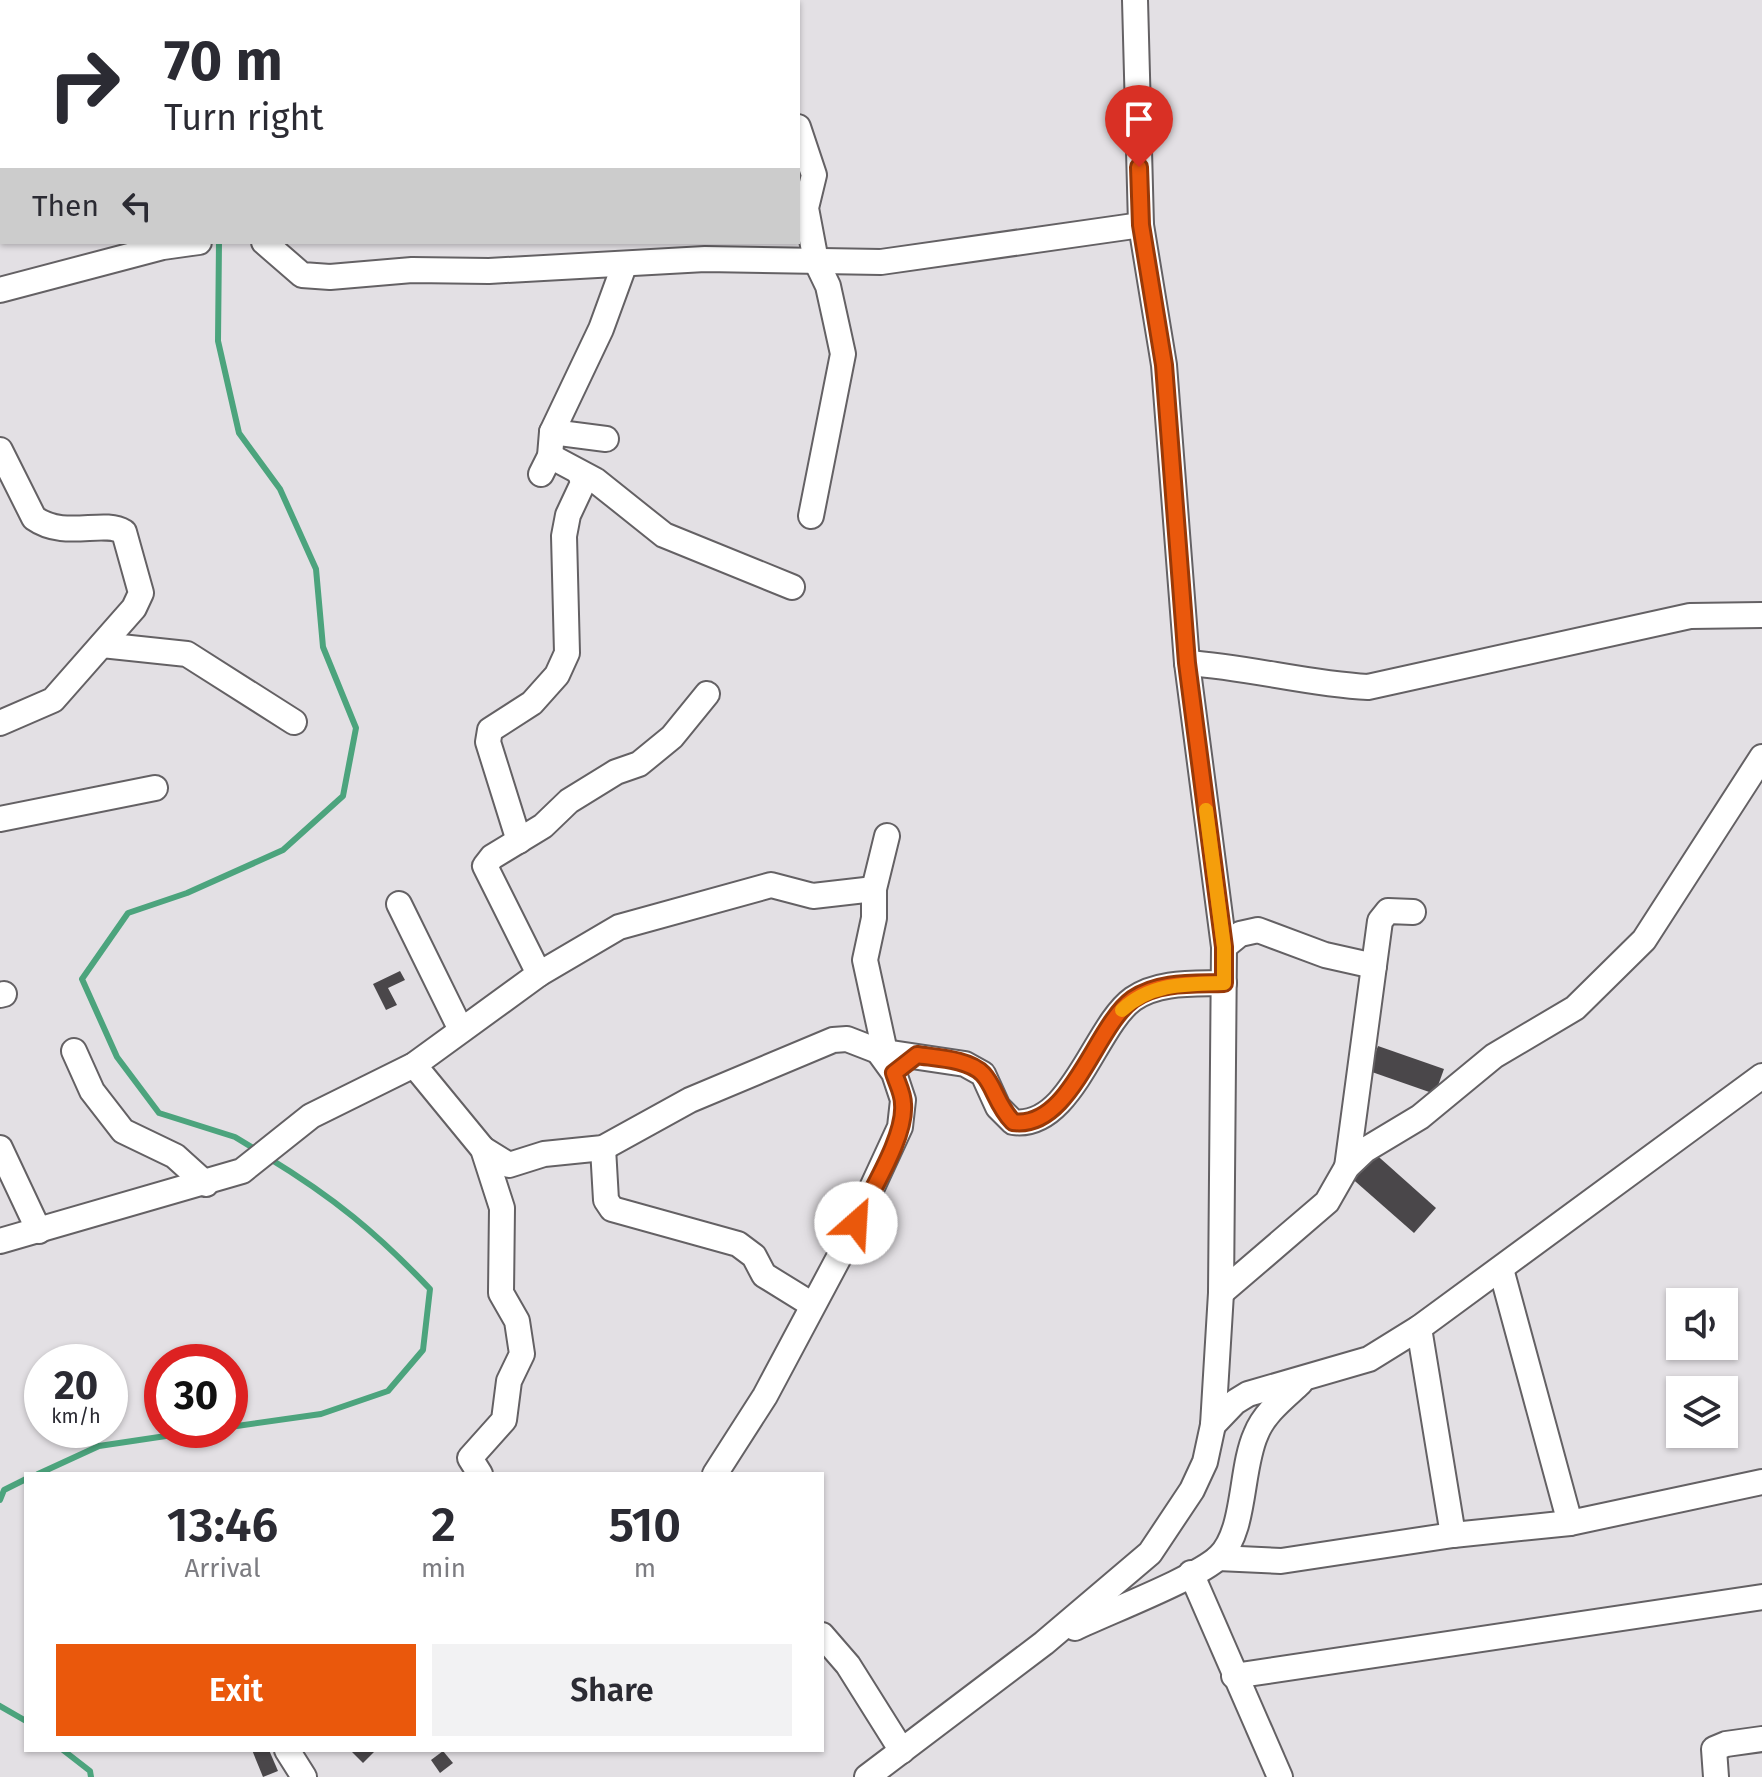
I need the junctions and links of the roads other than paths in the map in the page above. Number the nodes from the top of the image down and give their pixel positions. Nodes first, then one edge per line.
1 (1135, 0) edge
2 (800, 133) edge
3 (1141, 225) junction
4 (185, 244) edge
5 (266, 244) edge
6 (816, 261) junction
7 (624, 266) junction
8 (0, 290) edge
9 (606, 439) dead end
10 (0, 450) edge
11 (548, 454) junction
12 (580, 473) junction
13 (811, 516) dead end
14 (792, 587) dead end
15 (1762, 615) edge
16 (102, 645) junction
17 (1187, 663) junction
18 (707, 694) dead end
19 (294, 722) dead end
20 (0, 723) edge
21 (1762, 757) edge
22 (155, 788) dead end
23 (0, 819) edge
24 (887, 836) dead end
25 (519, 841) junction
26 (874, 889) junction
27 (399, 904) dead end
28 (1413, 912) dead end
29 (1224, 947) junction
30 (1374, 966) junction
31 (539, 974) junction
32 (1224, 983) junction
33 (461, 1030) junction
34 (74, 1051) dead end
35 (886, 1059) junction
36 (414, 1065) junction
37 (1762, 1076) edge
38 (0, 1148) edge
39 (603, 1148) junction
40 (483, 1149) junction
41 (1347, 1167) junction
42 (206, 1184) junction
43 (39, 1231) junction
44 (0, 1241) edge
45 (1501, 1269) junction
46 (1221, 1293) junction
47 (811, 1304) junction
48 (1419, 1328) junction
49 (1302, 1381) junction
50 (1213, 1425) junction
51 (479, 1472) edge
52 (716, 1472) edge
53 (1762, 1482) edge
54 (1570, 1523) junction
55 (1453, 1535) junction
56 (1218, 1558) junction
57 (1191, 1573) junction
58 (1762, 1597) edge
59 (824, 1637) edge
60 (1044, 1643) junction
61 (1234, 1676) junction
62 (1762, 1739) edge
63 (902, 1751) junction
64 (289, 1752) edge
65 (304, 1777) edge
66 (867, 1777) edge
67 (1280, 1777) edge
68 (1716, 1777) edge

1 - 3 street
2 - 6 street
3 - 6 street
3 - 17 street
4 - 8 street
5 - 7 street
6 - 7 street
6 - 13 street
7 - 11 street
9 - 11 street
10 - 16 street
11 - 12 street
12 - 14 street
12 - 25 street
15 - 17 street
16 - 19 street
16 - 20 street
17 - 29 street
18 - 25 street
21 - 41 street
22 - 23 street
24 - 26 street
25 - 31 street
26 - 31 street
26 - 35 street
27 - 33 street
28 - 30 street
29 - 30 street
29 - 32 street
30 - 41 street
31 - 33 street
32 - 35 street
32 - 46 street
33 - 36 street
34 - 42 street
35 - 39 street
35 - 47 street
36 - 40 street
36 - 42 street
37 - 45 street
38 - 43 street
39 - 40 street
39 - 47 street
40 - 51 street
41 - 46 street
42 - 43 street
43 - 44 street
45 - 48 street
45 - 54 street
46 - 50 street
47 - 52 street
48 - 49 street
48 - 55 street
49 - 50 street
49 - 56 street
50 - 60 street
53 - 54 street
54 - 55 street
55 - 56 street
56 - 57 street
57 - 60 street
57 - 61 street
58 - 61 street
59 - 63 street
60 - 63 street
61 - 67 street
62 - 68 street
63 - 66 street
64 - 65 street

